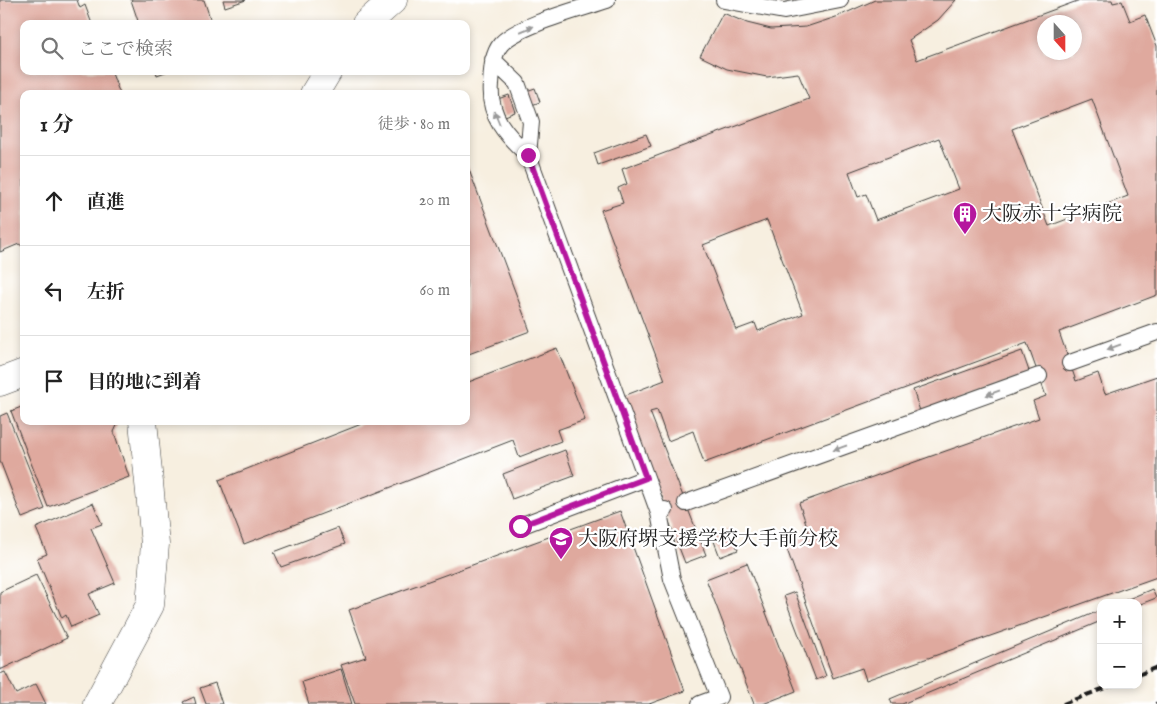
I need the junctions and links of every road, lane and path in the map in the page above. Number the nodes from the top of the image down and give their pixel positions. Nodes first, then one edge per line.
1 (393, 0) edge
2 (607, 0) edge
3 (724, 0) edge
4 (840, 0) edge
5 (370, 20) edge
6 (493, 60) junction
7 (326, 75) edge
8 (316, 90) edge
9 (528, 155) junction
10 (1157, 332) edge
11 (1070, 363) dead end
12 (20, 374) edge
13 (1039, 376) dead end
14 (0, 382) edge
15 (143, 425) edge
16 (646, 478) junction
17 (686, 503) dead end
18 (520, 526) dead end
19 (97, 704) edge
20 (700, 704) edge

1 - 5 street
6 -> 2 lane
3 - 4 lane
6 - 9 lane
9 -> 6 lane
7 - 8 street
9 - 16 lane
10 -> 11 lane
12 - 14 street
13 -> 17 lane
15 - 19 street
16 - 18 lane
16 - 20 lane

